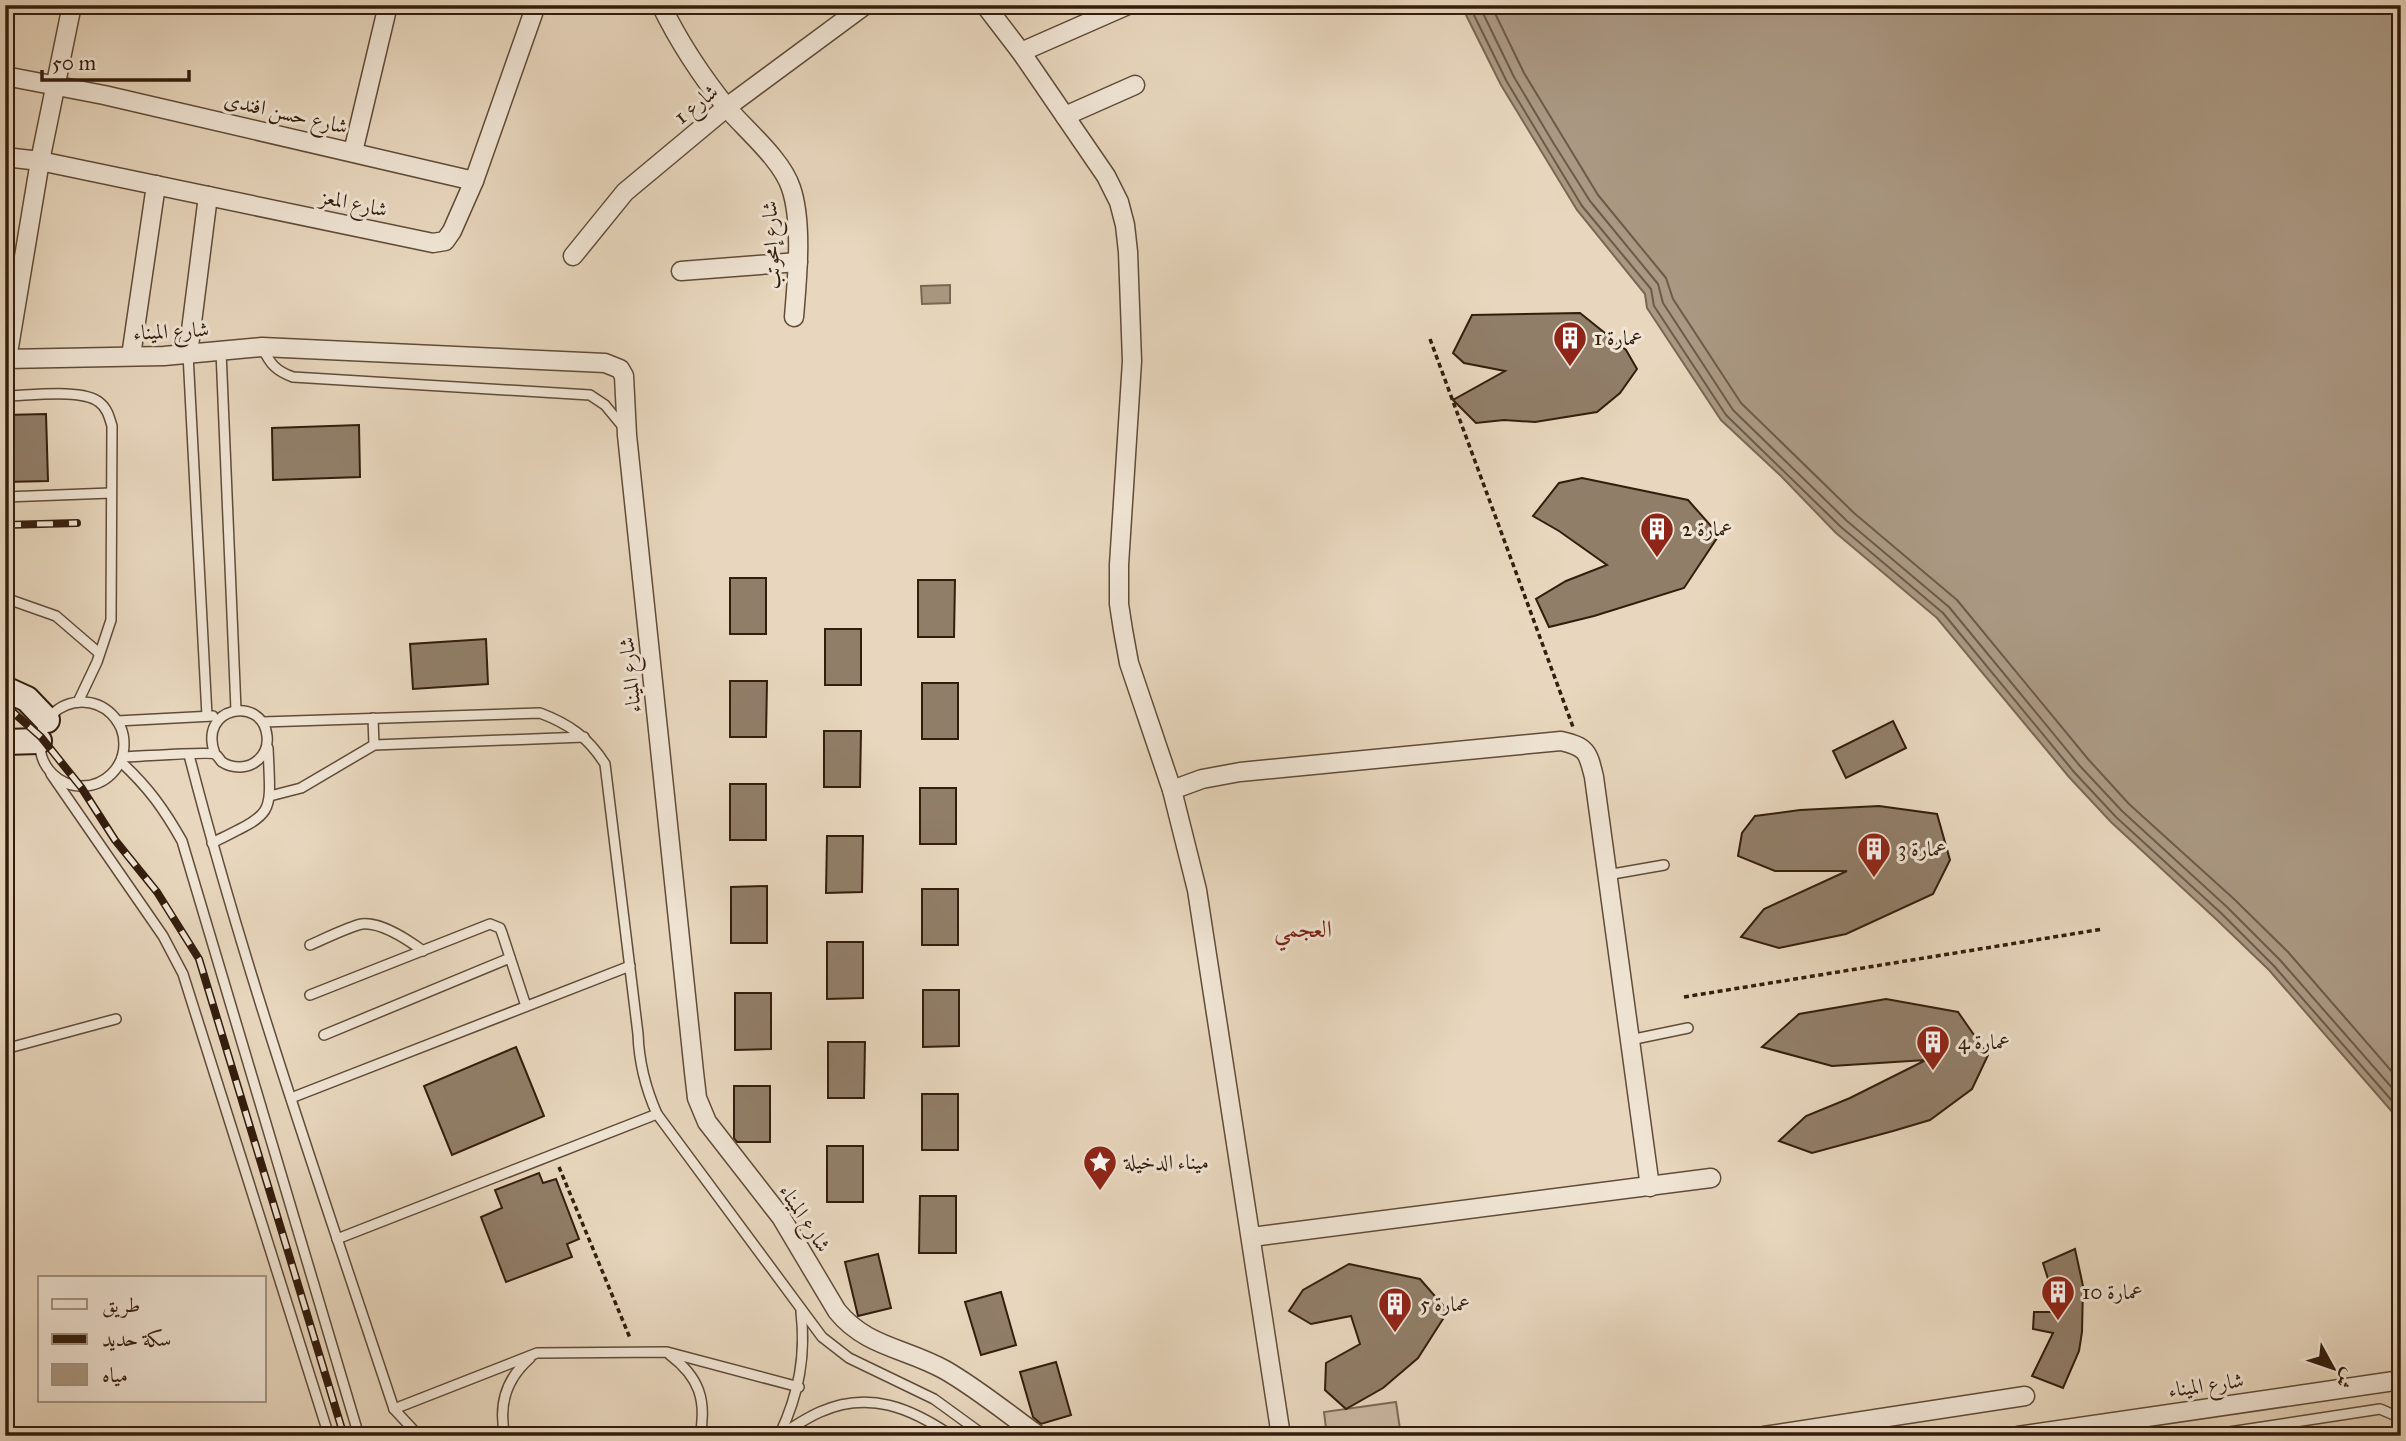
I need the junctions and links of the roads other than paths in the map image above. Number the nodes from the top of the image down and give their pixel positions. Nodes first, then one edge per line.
1 (72, 5) edge
2 (388, 5) edge
3 (536, 5) edge
4 (661, 5) edge
5 (865, 5) edge
6 (985, 5) edge
7 (1128, 5) edge
8 (1021, 52) junction
9 (5, 76) edge
10 (56, 85) junction
11 (1135, 85) dead end
12 (727, 107) junction
13 (1065, 116) junction
14 (353, 152) junction
15 (5, 157) edge
16 (40, 161) junction
17 (474, 181) junction
18 (156, 185) junction
19 (208, 196) junction
20 (573, 256) dead end
21 (798, 261) junction
22 (681, 271) dead end
23 (794, 317) dead end
24 (262, 348) junction
25 (221, 351) junction
26 (188, 354) junction
27 (131, 356) junction
28 (6, 359) edge
29 (5, 396) edge
30 (628, 435) junction
31 (111, 493) junction
32 (5, 497) edge
33 (5, 598) edge
34 (99, 653) junction
35 (5, 689) edge
36 (78, 702) junction
37 (236, 710) junction
38 (207, 716) junction
39 (222, 716) junction
40 (373, 718) junction
41 (117, 721) junction
42 (263, 722) junction
43 (43, 730) junction
44 (585, 737) junction
45 (5, 742) edge
46 (268, 743) junction
47 (374, 745) junction
48 (215, 754) junction
49 (189, 755) junction
50 (121, 759) junction
51 (51, 774) junction
52 (1172, 790) junction
53 (270, 796) junction
54 (212, 843) junction
55 (1664, 866) dead end
56 (1607, 875) junction
57 (310, 945) dead end
58 (423, 951) junction
59 (510, 957) junction
60 (630, 966) junction
61 (310, 995) dead end
62 (526, 1006) junction
63 (116, 1019) dead end
64 (1688, 1028) dead end
65 (324, 1035) dead end
66 (1630, 1040) junction
67 (5, 1049) edge
68 (291, 1098) junction
69 (657, 1114) junction
70 (1711, 1178) dead end
71 (1650, 1187) junction
72 (1252, 1237) junction
73 (337, 1239) junction
74 (800, 1310) junction
75 (667, 1352) junction
76 (537, 1353) junction
77 (2401, 1380) edge
78 (799, 1387) junction
79 (2025, 1396) dead end
80 (394, 1409) junction
81 (2401, 1418) edge
82 (329, 1436) edge
83 (359, 1436) edge
84 (419, 1436) edge
85 (505, 1436) edge
86 (700, 1436) edge
87 (779, 1436) edge
88 (952, 1436) edge
89 (985, 1436) edge
90 (1039, 1436) edge
91 (1281, 1436) edge
92 (1764, 1436) edge
93 (2018, 1436) edge
94 (2203, 1436) edge

1 - 10 street
2 - 14 street
3 - 17 street, شارع المعز
4 - 12 street, شارع إمحوتب
5 - 12 street, شارع 1
6 - 8 street
7 - 8 street
8 - 13 street
9 - 10 street, شارع حسن افندى
10 - 14 street, شارع حسن افندى
10 - 16 street
11 - 13 street
12 - 20 street, شارع 1
12 - 21 street, شارع إمحوتب
13 - 52 street
14 - 17 street, شارع حسن افندى
15 - 16 street, شارع المعز
16 - 18 street, شارع المعز
16 - 28 street
17 - 19 street, شارع المعز
18 - 19 street, شارع المعز
18 - 27 street
19 - 26 street
21 - 22 street
21 - 23 street, شارع إمحوتب
24 - 25 street, شارع الميناء
24 - 30 lane
24 - 30 street, شارع الميناء
25 - 26 street, شارع الميناء
25 - 37 lane
26 - 27 street, شارع الميناء
26 - 38 lane
27 - 28 street, شارع الميناء
29 - 31 lane
30 - 90 street, شارع الميناء
31 - 32 lane
31 - 34 lane
33 - 34 lane
34 - 36 lane
35 - 43 street
36 - 41 lane
36 - 43 lane
37 - 39 lane
37 - 42 lane
38 - 39 lane
38 - 41 lane
39 - 48 lane
40 - 42 lane
40 - 44 lane
40 - 47 lane
41 - 50 lane
42 - 46 lane
43 - 45 street
43 - 51 lane
44 - 47 lane
44 - 60 lane
46 - 48 lane
46 - 53 lane
47 - 53 lane
48 - 49 lane
49 - 50 lane
49 - 54 lane
50 - 51 lane
50 - 83 lane
51 - 82 lane
52 - 56 street
52 - 72 street
53 - 54 lane
54 - 68 lane
55 - 56 lane
56 - 66 street
57 - 58 lane
58 - 59 lane
58 - 61 lane
59 - 62 lane
59 - 65 lane
60 - 62 lane
60 - 69 lane
62 - 68 lane
63 - 67 lane
64 - 66 lane
66 - 71 street
68 - 73 lane
69 - 73 lane
69 - 74 lane
70 - 71 street
71 - 72 street
72 - 91 street
73 - 80 lane
74 - 78 lane
74 - 89 lane
75 - 76 lane
75 - 78 lane
75 - 86 lane
76 - 80 lane
76 - 85 lane
77 - 93 street, شارع الميناء
78 - 87 lane
79 - 92 street
80 - 84 lane
81 - 94 lane
87 - 88 lane

